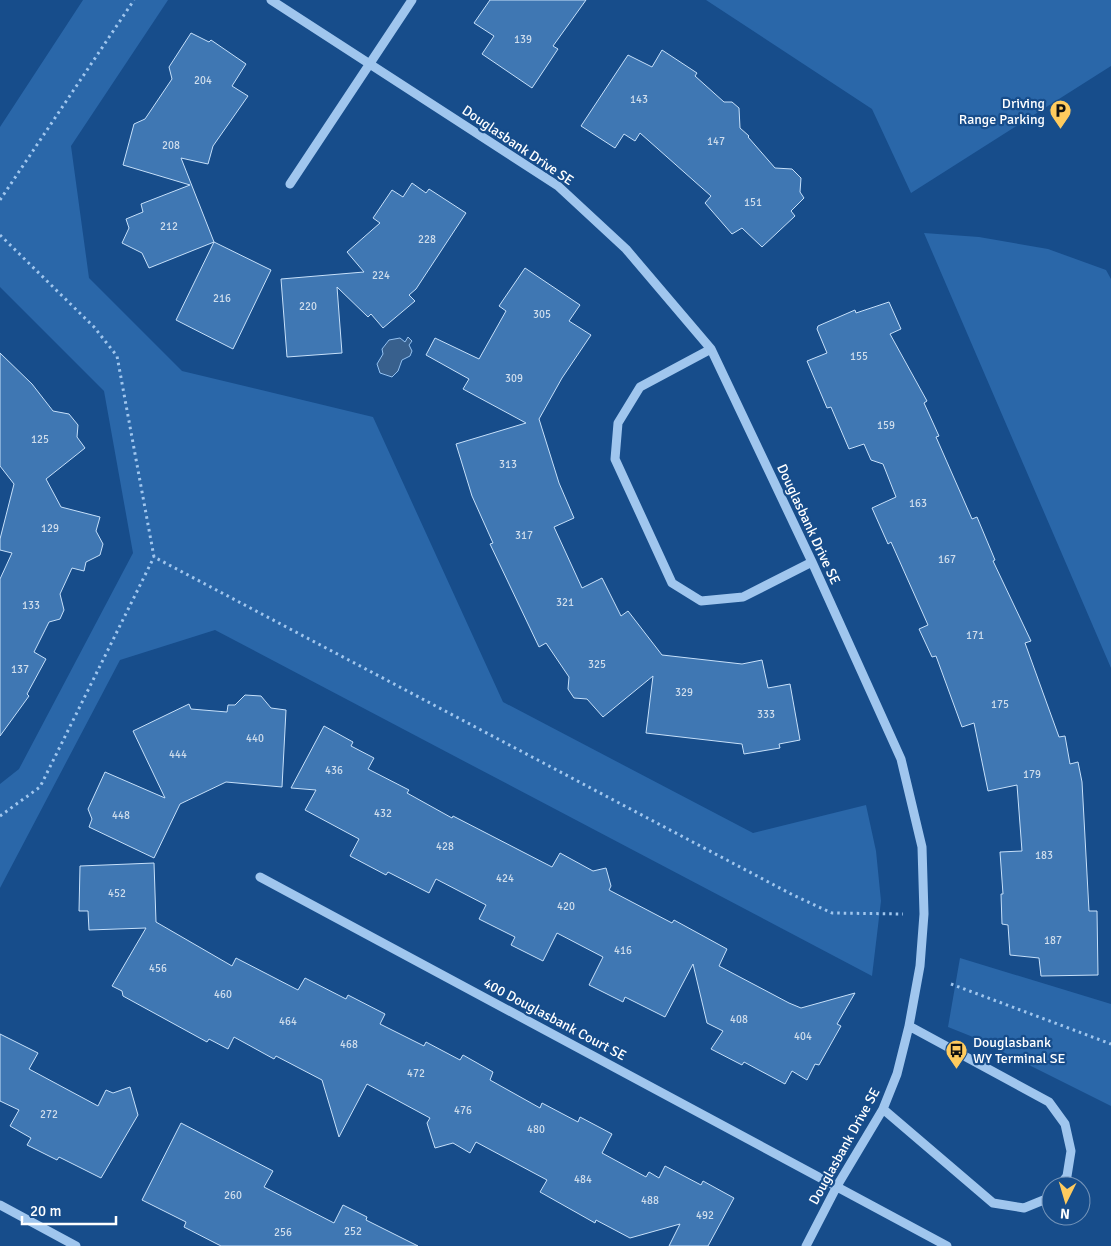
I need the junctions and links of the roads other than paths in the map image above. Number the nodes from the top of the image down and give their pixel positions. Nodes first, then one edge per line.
1 (271, 0) edge
2 (412, 0) edge
3 (369, 63) junction
4 (290, 184) dead end
5 (711, 349) junction
6 (812, 562) junction
7 (260, 877) dead end
8 (909, 1026) junction
9 (883, 1109) junction
10 (1067, 1176) edge
11 (837, 1186) junction
12 (1041, 1201) edge
13 (0, 1205) edge
14 (76, 1246) edge
15 (806, 1246) edge
16 (947, 1246) edge

1 - 3 street, Douglasbank Drive SE
2 - 3 street
3 - 4 street
3 - 5 street, Douglasbank Drive SE
5 - 6 street, Douglasbank Drive SE
5 - 6 street
6 - 8 street, Douglasbank Drive SE
7 - 11 street, 400 Douglasbank Court SE
8 - 9 street, Douglasbank Drive SE
8 - 10 street
9 - 11 street, Douglasbank Drive SE
9 - 12 street
11 - 15 street, Douglasbank Drive SE
11 - 16 street, 400 Douglasbank Court SE
13 - 14 street

